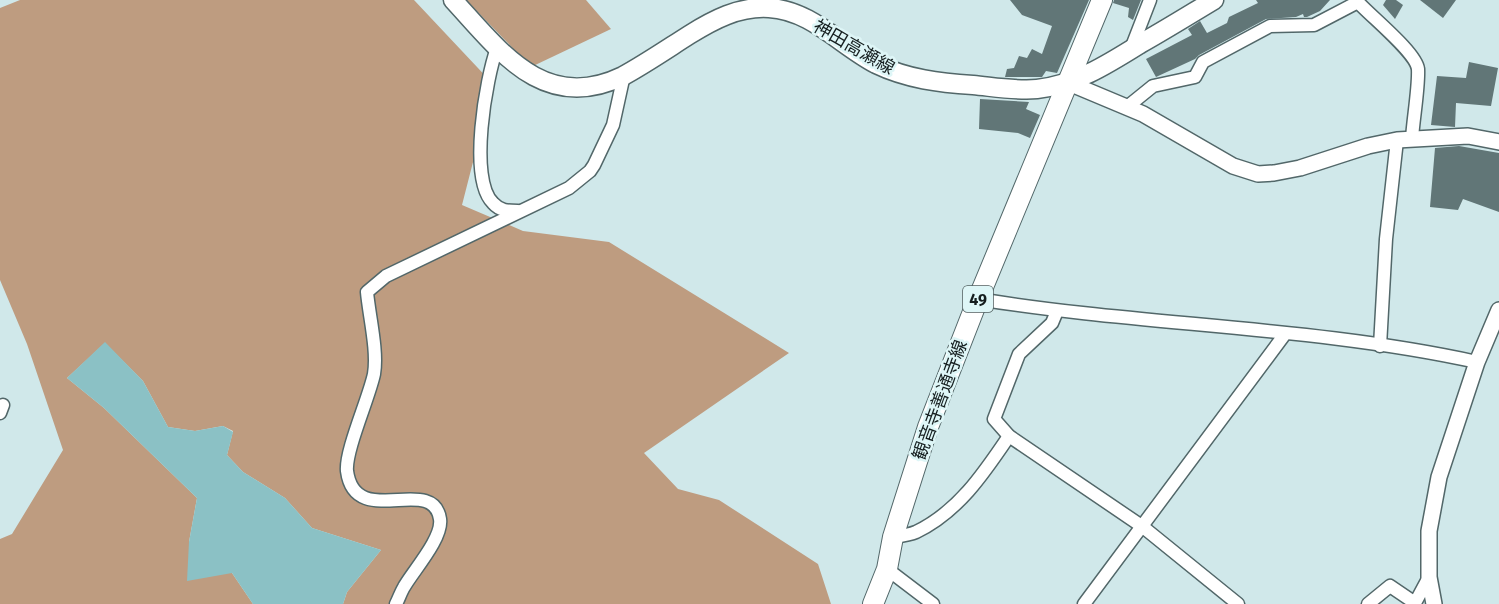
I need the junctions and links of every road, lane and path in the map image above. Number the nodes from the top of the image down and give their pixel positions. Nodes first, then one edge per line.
1 (453, 0) edge
2 (1102, 0) edge
3 (1150, 0) edge
4 (1214, 0) edge
5 (1357, 1) edge
6 (496, 48) junction
7 (1131, 50) junction
8 (624, 75) junction
9 (1069, 83) junction
10 (1127, 107) junction
11 (1405, 139) junction
12 (1499, 142) edge
13 (520, 211) junction
14 (978, 300) junction
15 (1499, 310) edge
16 (1057, 311) junction
17 (1285, 334) junction
18 (1380, 346) junction
19 (1477, 362) junction
20 (1009, 436) junction
21 (1143, 527) junction
22 (893, 537) junction
23 (887, 569) junction
24 (1429, 576) junction
25 (396, 604) edge
26 (873, 604) edge
27 (933, 604) edge
28 (1084, 604) edge
29 (1238, 604) edge
30 (1368, 604) edge
31 (1434, 604) edge

1 - 6 main road, 神田高瀬線
2 - 9 main road, 観音寺善通寺線 / 49
3 - 7 street
4 - 7 main road, 神田高瀬線
5 - 10 street
5 - 11 street
6 - 8 main road, 神田高瀬線
6 - 13 street
7 - 9 main road, 神田高瀬線
8 - 9 main road, 神田高瀬線
8 - 13 street
9 - 10 street
9 - 14 main road, 観音寺善通寺線 / 49
10 - 11 street
11 - 12 street
11 - 18 street
13 - 25 street
14 - 16 street
14 - 22 main road, 観音寺善通寺線 / 49
15 - 19 street
16 - 17 street
16 - 20 street
17 - 18 street
17 - 21 street
18 - 19 street
19 - 24 street
20 - 21 street
20 - 22 street
21 - 28 street
21 - 29 street
22 - 23 main road, 観音寺善通寺線 / 49
23 - 26 main road, 観音寺善通寺線 / 49
23 - 27 street
24 - 30 street
24 - 31 street

